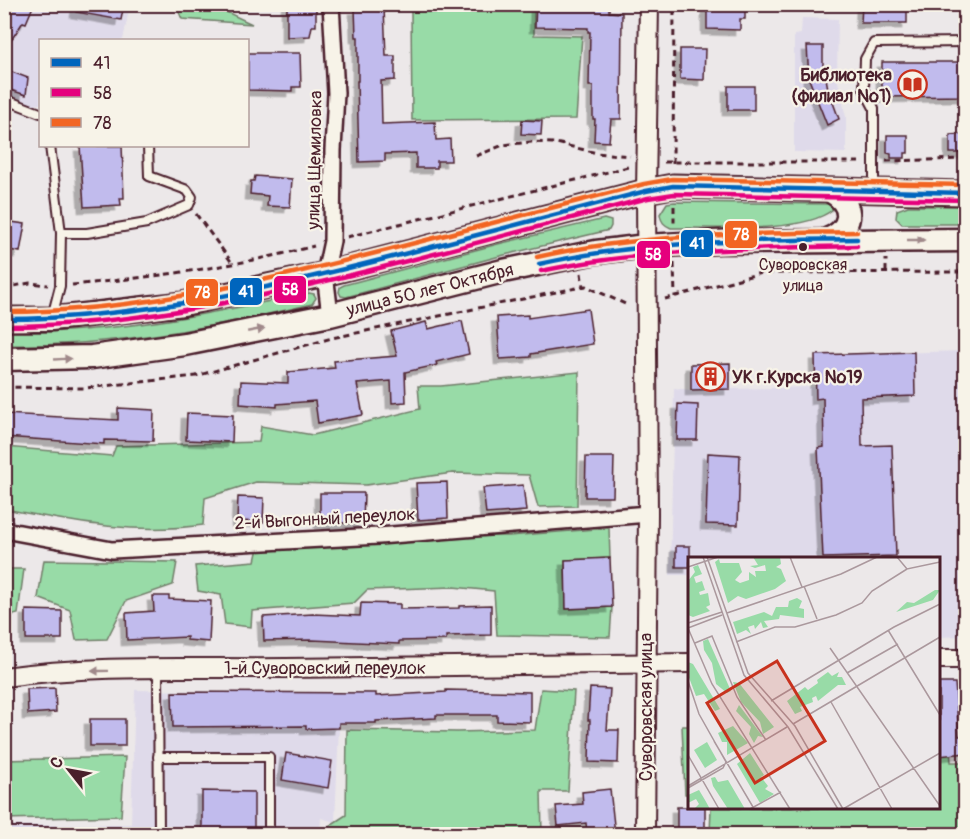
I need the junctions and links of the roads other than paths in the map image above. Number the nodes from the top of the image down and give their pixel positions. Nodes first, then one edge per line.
1 (331, 4) edge
2 (649, 4) edge
3 (966, 42) edge
4 (4, 99) edge
5 (39, 113) edge
6 (50, 147) edge
7 (148, 147) edge
8 (646, 191) junction
9 (831, 191) junction
10 (876, 192) junction
11 (966, 193) edge
12 (61, 234) junction
13 (878, 239) junction
14 (827, 240) junction
15 (966, 240) edge
16 (647, 246) junction
17 (325, 274) junction
18 (330, 315) junction
19 (4, 319) edge
20 (51, 319) junction
21 (4, 359) edge
22 (648, 514) junction
23 (4, 530) edge
24 (940, 659) edge
25 (966, 659) edge
26 (645, 663) junction
27 (688, 663) edge
28 (158, 669) junction
29 (4, 677) edge
30 (158, 757) junction
31 (159, 834) edge
32 (269, 834) edge
33 (645, 834) edge

1 - 17 street, улица Щемиловка
2 - 8 street, Суворовская улица
3 - 10 lane
4 - 5 lane
6 - 12 lane
7 - 12 lane
8 - 9 main road
8 - 16 street, Суворовская улица
8 - 17 main road
9 - 10 main road
9 - 14 main road
10 - 11 main road
10 - 13 main road
12 - 20 lane
13 - 14 main road, улица 50 лет Октября
13 -> 15 main road, улица 50 лет Октября
14 - 16 main road, улица 50 лет Октября
16 - 18 main road, улица 50 лет Октября
16 - 22 street, Суворовская улица
17 - 18 street, улица Щемиловка
17 - 20 main road
21 -> 18 main road, улица 50 лет Октября
19 - 20 main road
22 - 23 street, 2-й Выгонный переулок
22 - 26 street, Суворовская улица
24 - 25 street
26 - 27 street, 1-й Суворовский переулок
26 - 28 street, 1-й Суворовский переулок
26 - 33 street, Суворовская улица
28 -> 29 street, 1-й Суворовский переулок
28 - 30 lane
30 - 31 lane
30 - 32 lane

